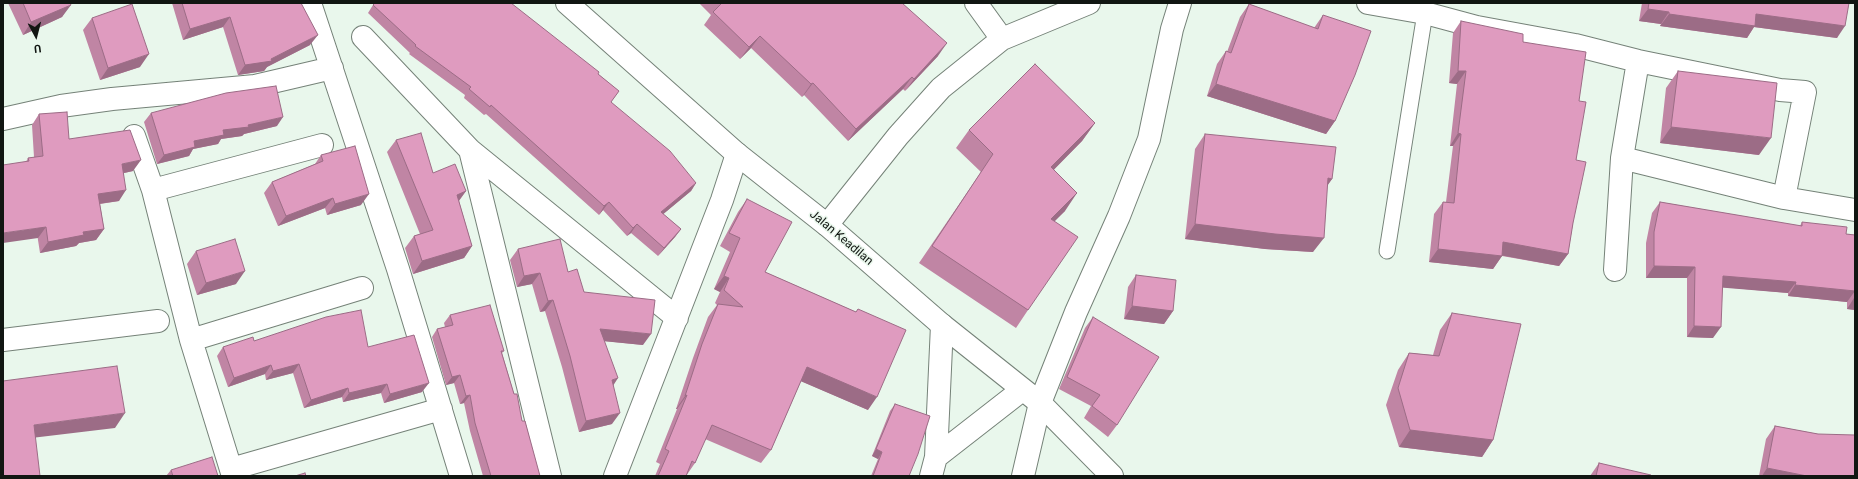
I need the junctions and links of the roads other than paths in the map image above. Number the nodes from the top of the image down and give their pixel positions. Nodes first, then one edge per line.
1 (310, 3) edge
2 (567, 3) edge
3 (976, 3) edge
4 (1089, 3) edge
5 (1180, 3) edge
6 (1368, 3) edge
7 (1426, 13) junction
8 (363, 37) dead end
9 (1002, 39) junction
10 (1638, 61) junction
11 (332, 68) junction
12 (3, 119) edge
13 (134, 136) edge
14 (322, 145) dead end
15 (470, 150) junction
16 (737, 154) junction
17 (1622, 158) junction
18 (153, 190) junction
19 (1784, 198) junction
20 (1855, 210) edge
21 (826, 225) junction
22 (1387, 252) dead end
23 (1615, 270) dead end
24 (362, 288) dead end
25 (676, 318) junction
26 (158, 321) dead end
27 (942, 325) junction
28 (3, 340) edge
29 (191, 340) junction
30 (1022, 390) junction
31 (1040, 403) junction
32 (441, 409) junction
33 (934, 466) edge
34 (232, 472) edge
35 (461, 476) edge
36 (550, 476) edge
37 (615, 476) edge
38 (1023, 476) edge
39 (1112, 476) edge

1 - 11 street
2 - 16 street, Jalan Keadilan
3 - 9 street
4 - 9 street
5 - 31 street
6 - 7 street
7 - 10 street
7 - 22 lane
8 - 15 street
9 - 21 street
10 - 17 street
10 - 19 street
11 - 12 street
11 - 32 street
13 - 18 street
14 - 18 street
15 - 25 street
15 - 36 street
16 - 21 street, Jalan Keadilan
16 - 25 street
17 - 19 street
17 - 23 street
18 - 29 street
19 - 20 street
21 - 27 street, Jalan Keadilan
24 - 29 street
25 - 37 street
26 - 28 street
27 - 30 street, Jalan Keadilan
27 - 33 street
29 - 34 street
30 - 31 street, Jalan Keadilan
30 - 33 street
31 - 38 street
31 - 39 street, Jalan Keadilan
32 - 34 street
32 - 35 street

